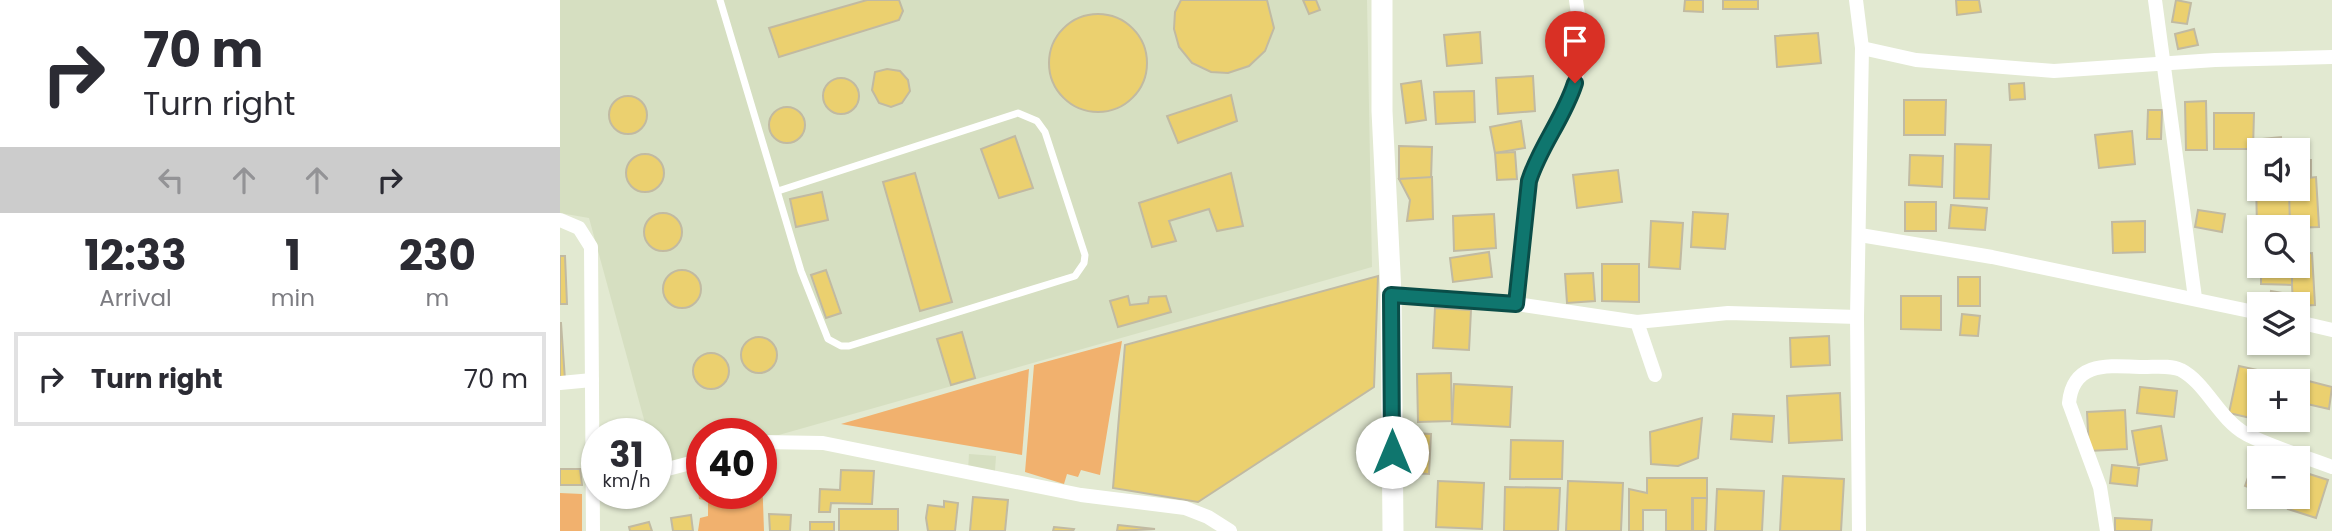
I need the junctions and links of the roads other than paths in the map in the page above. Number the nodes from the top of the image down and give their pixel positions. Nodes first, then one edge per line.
1 (720, 0) edge
2 (1382, 0) edge
3 (1576, 0) edge
4 (1856, 0) edge
5 (2155, 0) edge
6 (1861, 48) junction
7 (2332, 57) edge
8 (2166, 64) junction
9 (778, 191) junction
10 (560, 220) edge
11 (1860, 235) junction
12 (1391, 295) junction
13 (2195, 298) junction
14 (1516, 304) junction
15 (2247, 310) edge
16 (1857, 317) junction
17 (1637, 322) junction
18 (2310, 325) edge
19 (2332, 330) edge
20 (1655, 375) dead end
21 (592, 380) junction
22 (560, 383) edge
23 (593, 418) edge
24 (777, 442) edge
25 (2332, 467) edge
26 (594, 509) edge
27 (593, 531) edge
28 (1230, 531) edge
29 (1393, 531) edge
30 (1859, 531) edge
31 (2106, 531) edge

1 - 9 lane
2 - 12 street
3 - 14 street
4 - 6 street
5 - 8 street
6 - 8 street
6 - 11 street
7 - 8 street
8 - 13 street
9 - 9 lane
10 - 21 street
11 - 13 street
11 - 16 street
12 - 14 street
12 - 29 street
13 - 15 street
14 - 17 street
16 - 17 street
16 - 30 street
17 - 20 street
18 - 19 street
21 - 22 street
21 - 23 street
24 - 28 street
25 - 31 street
26 - 27 street

